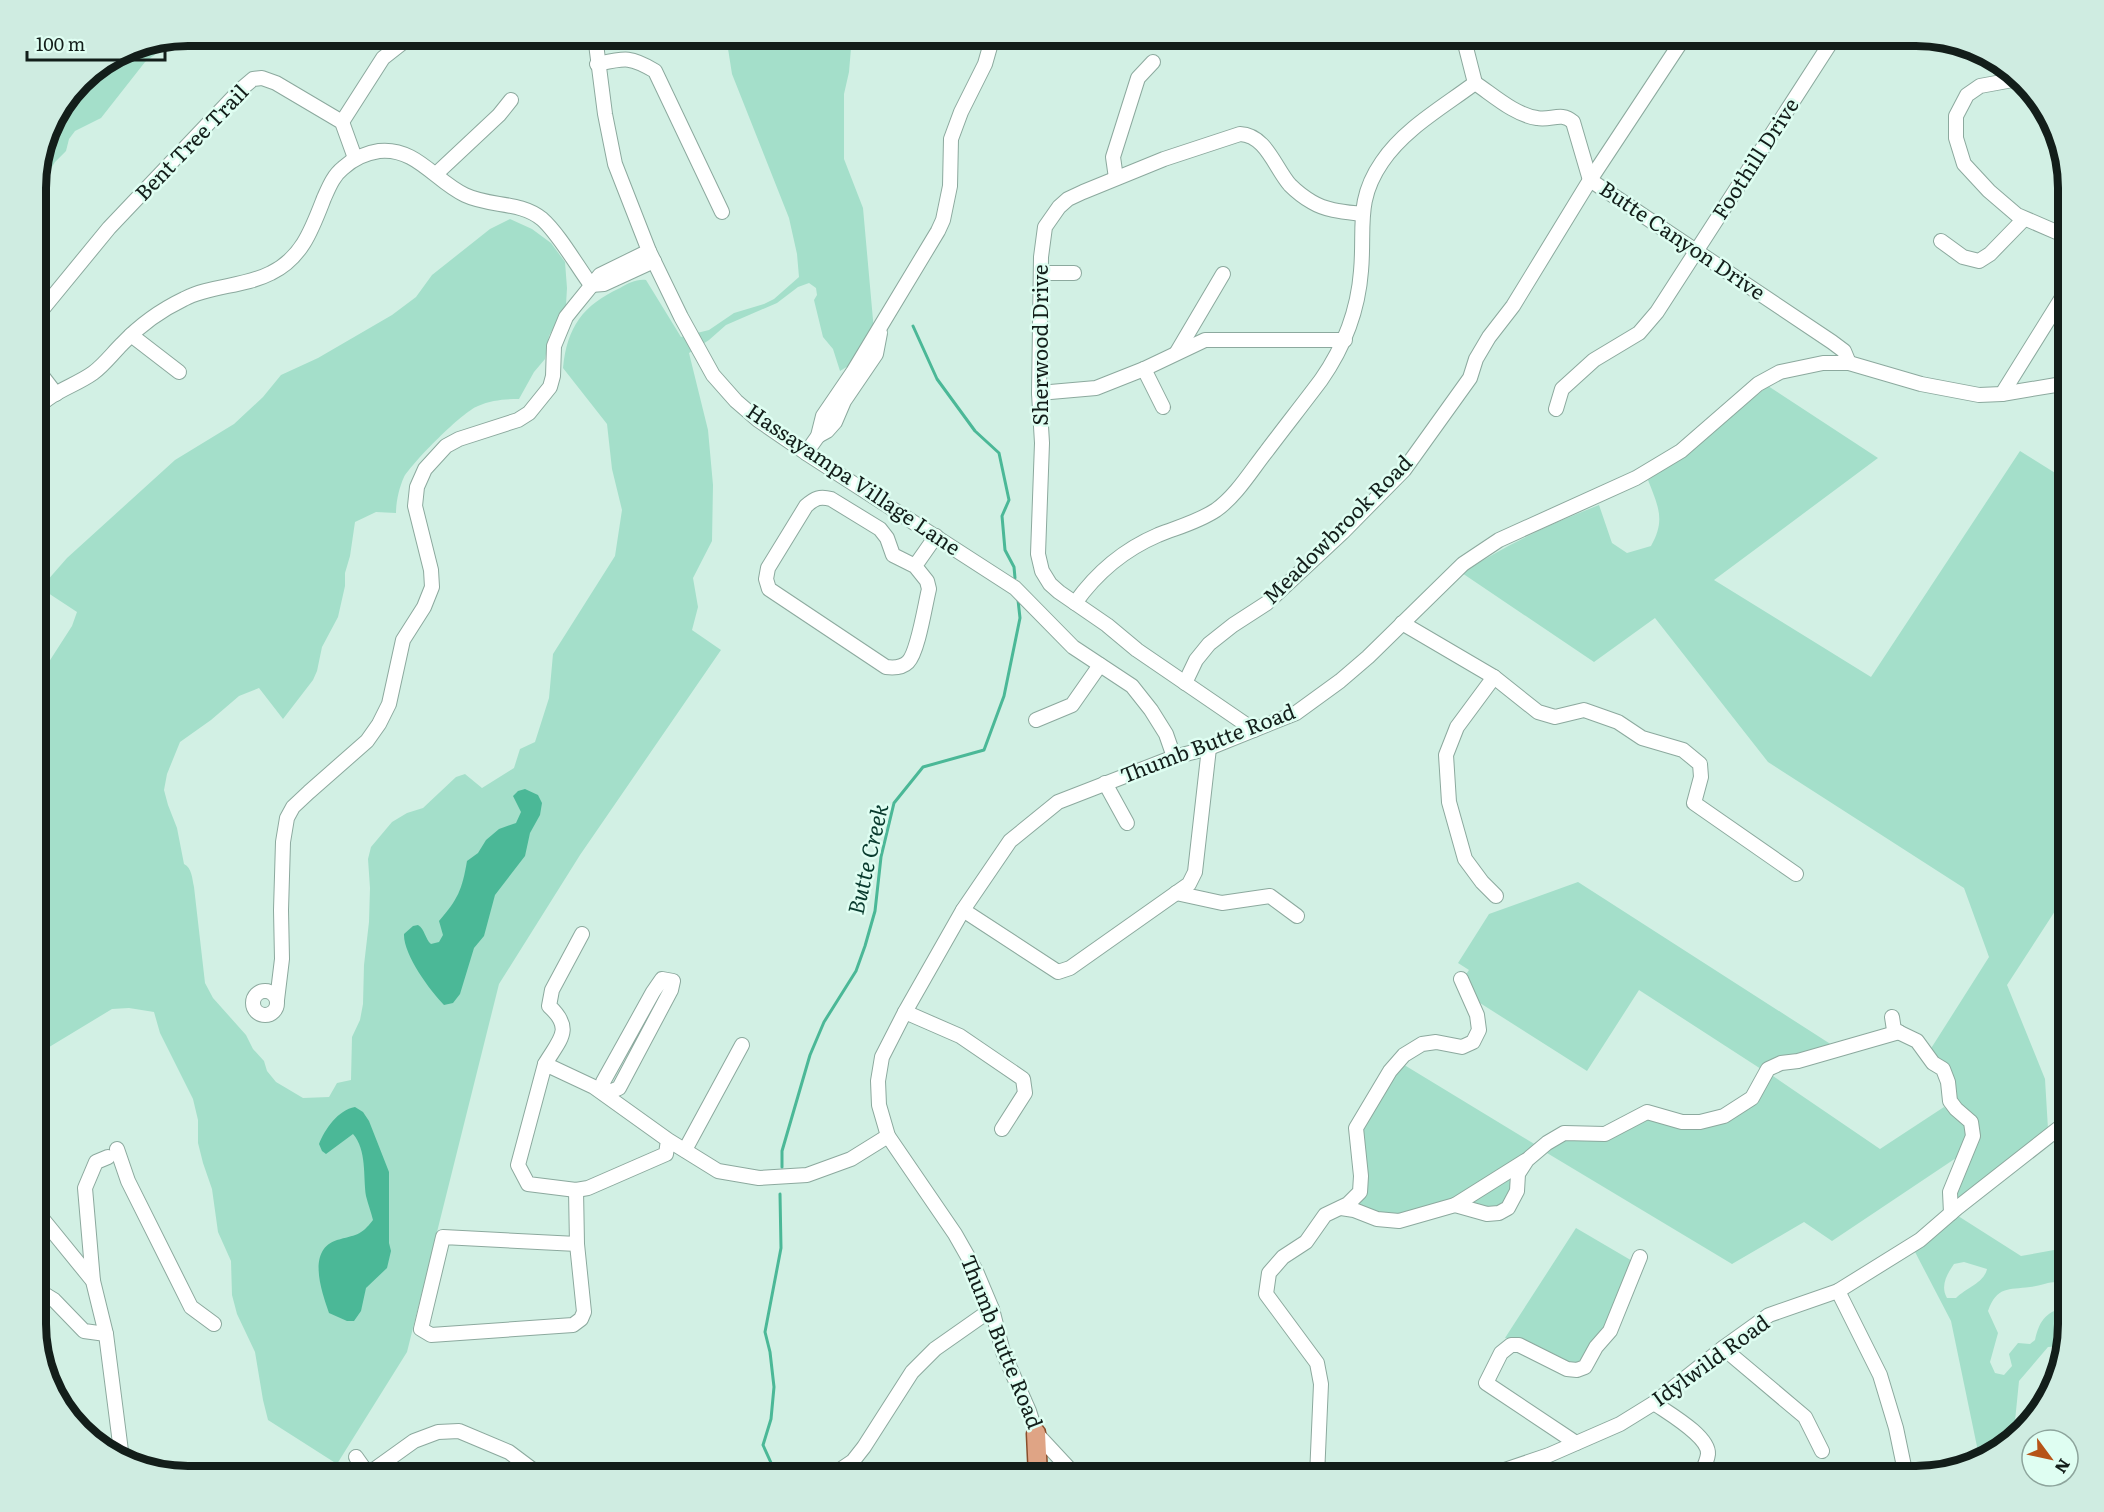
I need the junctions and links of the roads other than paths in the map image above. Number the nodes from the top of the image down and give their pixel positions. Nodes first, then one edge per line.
1 (1466, 46) edge
2 (1678, 46) edge
3 (1829, 46) edge
4 (397, 47) edge
5 (596, 47) edge
6 (990, 47) edge
7 (1153, 62) dead end
8 (597, 64) junction
9 (2008, 81) edge
10 (1475, 84) junction
11 (511, 100) dead end
12 (342, 122) junction
13 (355, 158) junction
14 (436, 174) junction
15 (1116, 178) junction
16 (1590, 180) junction
17 (722, 212) dead end
18 (1362, 214) junction
19 (2024, 219) junction
20 (2058, 233) edge
21 (1941, 241) dead end
22 (1698, 250) junction
23 (651, 256) junction
24 (1041, 273) junction
25 (1074, 273) dead end
26 (1223, 274) dead end
27 (591, 285) junction
28 (47, 304) edge
29 (2058, 304) edge
30 (131, 335) junction
31 (1345, 340) junction
32 (1176, 352) junction
33 (1849, 363) junction
34 (1144, 369) junction
35 (180, 372) dead end
36 (47, 382) edge
37 (2058, 385) edge
38 (1039, 393) junction
39 (56, 394) junction
40 (2002, 394) junction
41 (47, 401) edge
42 (1163, 407) dead end
43 (1556, 409) dead end
44 (806, 453) junction
45 (936, 536) junction
46 (915, 566) junction
47 (1075, 603) junction
48 (1402, 623) junction
49 (1100, 665) junction
50 (1494, 677) junction
51 (1185, 683) junction
52 (1036, 720) dead end
53 (1254, 730) junction
54 (1209, 748) junction
55 (1174, 757) junction
56 (1105, 783) junction
57 (1127, 823) dead end
58 (1796, 874) dead end
59 (1176, 893) junction
60 (1496, 896) dead end
61 (963, 910) junction
62 (1297, 916) dead end
63 (582, 934) dead end
64 (1461, 978) dead end
65 (277, 1000) dead end
66 (905, 1011) junction
67 (1892, 1017) dead end
68 (1899, 1032) junction
69 (742, 1045) dead end
70 (545, 1064) junction
71 (605, 1095) junction
72 (1002, 1129) dead end
73 (2058, 1129) edge
74 (888, 1136) junction
75 (668, 1140) junction
76 (685, 1149) junction
77 (1527, 1160) junction
78 (576, 1190) junction
79 (1455, 1205) junction
80 (1341, 1208) junction
81 (1951, 1214) junction
82 (47, 1225) edge
83 (577, 1244) junction
84 (1640, 1257) dead end
85 (93, 1281) junction
86 (1838, 1291) junction
87 (47, 1296) edge
88 (992, 1309) junction
89 (214, 1324) dead end
90 (106, 1334) junction
91 (1723, 1348) junction
92 (1654, 1403) junction
93 (1036, 1433) junction
94 (1575, 1443) junction
95 (121, 1448) edge
96 (1822, 1451) dead end
97 (356, 1457) dead end
98 (360, 1466) edge
99 (377, 1466) edge
100 (528, 1466) edge
101 (846, 1466) edge
102 (1038, 1466) edge
103 (1067, 1466) edge
104 (1317, 1466) edge
105 (1517, 1466) edge
106 (1705, 1466) edge
107 (1904, 1466) edge

1 - 10 street
2 - 16 street, Meadowbrook Road
3 - 22 street, Foothill Drive
4 - 12 street
5 - 8 street, Hassayampa Village Lane
6 - 44 street
7 - 15 street
8 - 17 street
8 - 23 street, Hassayampa Village Lane
9 - 19 street
10 - 16 street, Butte Canyon Drive
10 - 18 street
11 - 14 street
12 - 13 street
12 - 28 street, Bent Tree Trail
13 - 14 street
13 - 30 street
14 - 27 street
15 - 18 street, Sherwood Drive
15 - 24 street, Sherwood Drive
16 - 22 street, Butte Canyon Drive
16 - 51 street, Meadowbrook Road
18 - 31 street
19 - 20 street
19 - 21 street
22 - 33 street, Butte Canyon Drive
22 - 43 street, Foothill Drive
23 - 27 street
23 - 44 street, Hassayampa Village Lane
24 - 25 street
24 - 38 street, Sherwood Drive
26 - 32 street
27 - 65 street
29 - 40 street
30 - 35 street
30 - 39 street
31 - 32 street
31 - 47 street
32 - 34 street
33 - 40 street, Thumb Butte Road
33 - 48 street, Thumb Butte Road
34 - 38 street
34 - 42 street
36 - 39 street
37 - 40 street, Thumb Butte Road
38 - 47 street, Sherwood Drive
39 - 41 street
44 - 45 street, Hassayampa Village Lane
45 - 46 street
45 - 49 street, Hassayampa Village Lane
46 - 46 street
47 - 51 street, Sherwood Drive
48 - 50 street
48 - 53 street, Thumb Butte Road
49 - 52 street
49 - 55 street, Hassayampa Village Lane
50 - 58 street
50 - 60 street
51 - 53 street, Sherwood Drive
53 - 54 street, Thumb Butte Road
54 - 55 street, Thumb Butte Road
54 - 59 street
55 - 56 street, Thumb Butte Road
56 - 57 street
56 - 61 street, Thumb Butte Road
59 - 61 street
59 - 62 street
61 - 66 street, Thumb Butte Road
63 - 70 street
64 - 80 street
66 - 72 street
66 - 74 street, Thumb Butte Road
67 - 68 street
68 - 77 street
68 - 81 street
69 - 76 street
70 - 71 street
70 - 78 street
71 - 71 street
71 - 75 street
73 - 81 street, Idylwild Road
74 - 76 street
74 - 88 street, Thumb Butte Road
75 - 76 street
75 - 78 street
77 - 79 street
77 - 79 street
78 - 83 street
79 - 80 street
80 - 104 street
81 - 86 street, Idylwild Road
82 - 85 street
83 - 83 street
84 - 94 street
85 - 89 street
85 - 90 street
86 - 91 street, Idylwild Road
86 - 107 street
87 - 90 street
88 - 93 street, Thumb Butte Road
88 - 101 street
90 - 95 street
91 - 92 street, Idylwild Road
91 - 96 street
92 - 94 street, Idylwild Road
92 - 106 street
93 - 102 main road
93 - 103 street, Thumb Butte Road
94 - 105 street, Idylwild Road
97 - 98 street
99 - 100 street

